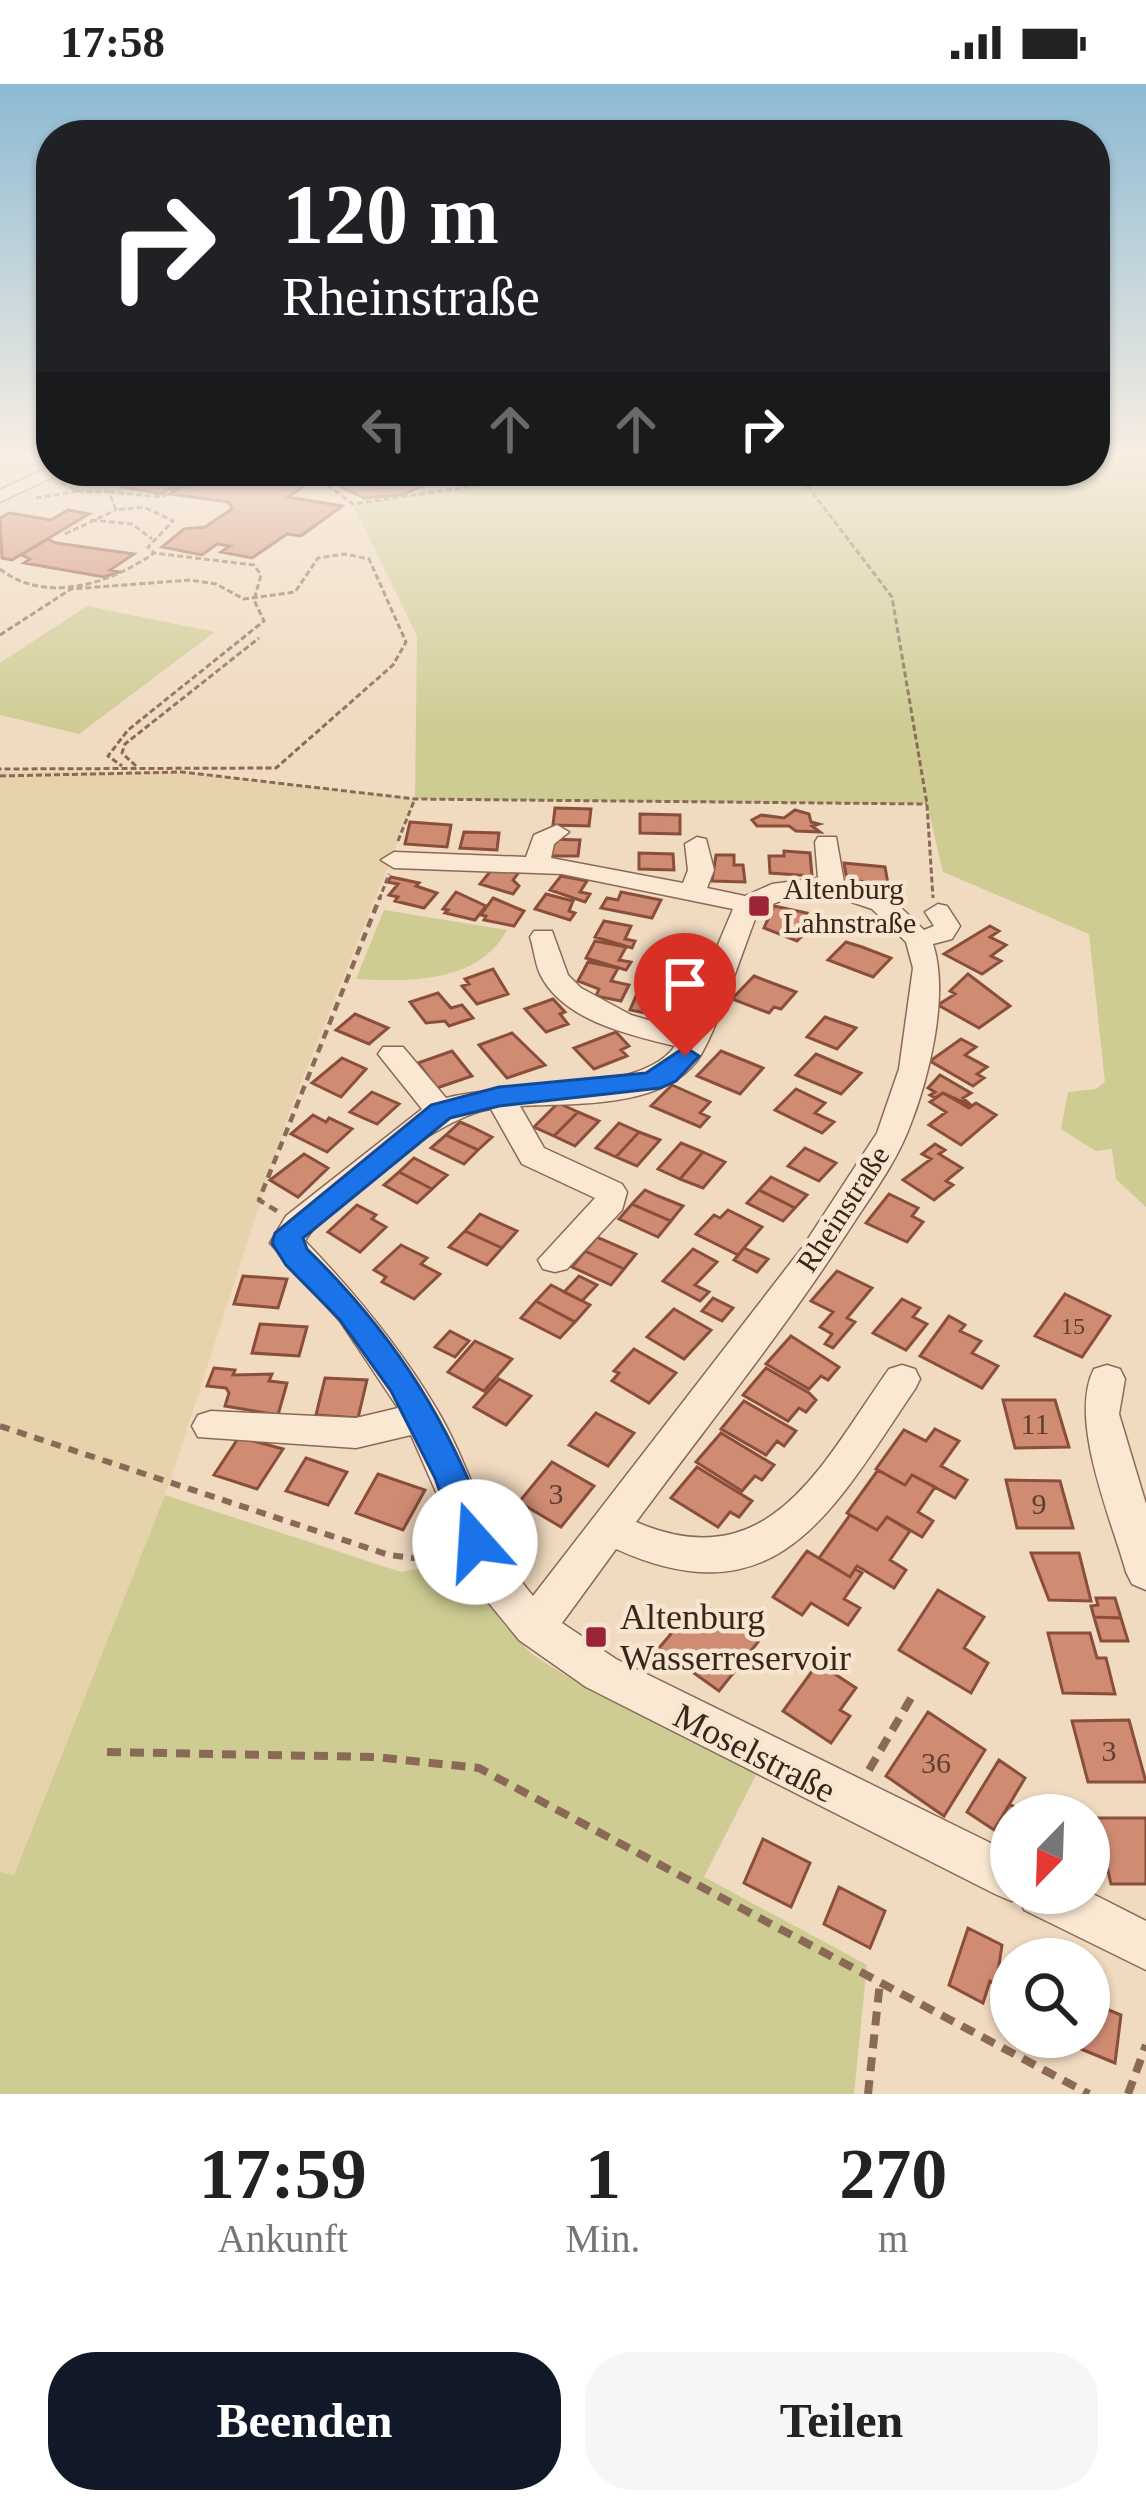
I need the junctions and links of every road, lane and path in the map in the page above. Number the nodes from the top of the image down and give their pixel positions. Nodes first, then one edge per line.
1 (150, 544) edge
2 (851, 544) edge
3 (154, 553) junction
4 (10, 564) dead end
5 (1, 569) edge
6 (255, 599) junction
7 (0, 635) edge
8 (260, 638) dead end
9 (123, 766) junction
10 (136, 766) junction
11 (131, 772) junction
12 (0, 773) edge
13 (415, 799) junction
14 (927, 803) junction
15 (557, 832) dead end
16 (827, 842) dead end
17 (697, 844) dead end
18 (394, 860) junction
19 (537, 864) junction
20 (832, 886) junction
21 (693, 891) junction
22 (748, 904) junction
23 (928, 926) junction
24 (543, 937) dead end
25 (692, 1041) junction
26 (393, 1054) dead end
27 (499, 1096) junction
28 (440, 1111) junction
29 (292, 1233) junction
30 (555, 1260) dead end
31 (1107, 1378) dead end
32 (902, 1379) dead end
33 (422, 1417) junction
34 (0, 1426) edge
35 (211, 1426) dead end
36 (612, 1529) junction
37 (475, 1542) junction
38 (1146, 1572) edge
39 (535, 1627) junction
40 (914, 1693) dead end
41 (107, 1752) dead end
42 (851, 1801) junction
43 (990, 1868) edge
44 (1083, 1914) edge
45 (1146, 1946) edge
46 (880, 1982) junction
47 (1146, 2045) edge
48 (868, 2094) edge
49 (1089, 2094) edge
50 (1128, 2094) edge

1 - 3 path
2 - 14 path
3 - 5 path
3 - 6 path
4 - 5 path
6 - 7 path
6 - 9 path
6 - 10 path
8 - 10 path
9 - 10 path
9 - 11 path
9 - 12 path
11 - 12 path
11 - 13 path
13 - 14 path
13 - 18 path
14 - 23 path
15 - 19 street
16 - 20 street
17 - 21 street
18 - 19 street
18 - 29 path
19 - 21 street
20 - 22 street
20 - 23 street
21 - 22 street
22 - 25 street
23 - 36 street, Rheinstraße
24 - 25 street
25 - 27 street
26 - 28 street
27 - 28 street
27 - 30 street
28 - 29 street
29 - 33 street, Moselstraße
31 - 38 street
32 - 36 street
33 - 35 street
33 - 37 street, Moselstraße
34 - 37 path
36 - 39 street, Rheinstraße
37 - 39 street, Moselstraße
39 - 42 street, Moselstraße
40 - 42 path
41 - 46 path
42 - 43 street, Moselstraße
44 - 45 street
46 - 48 path
46 - 49 path
47 - 50 path

